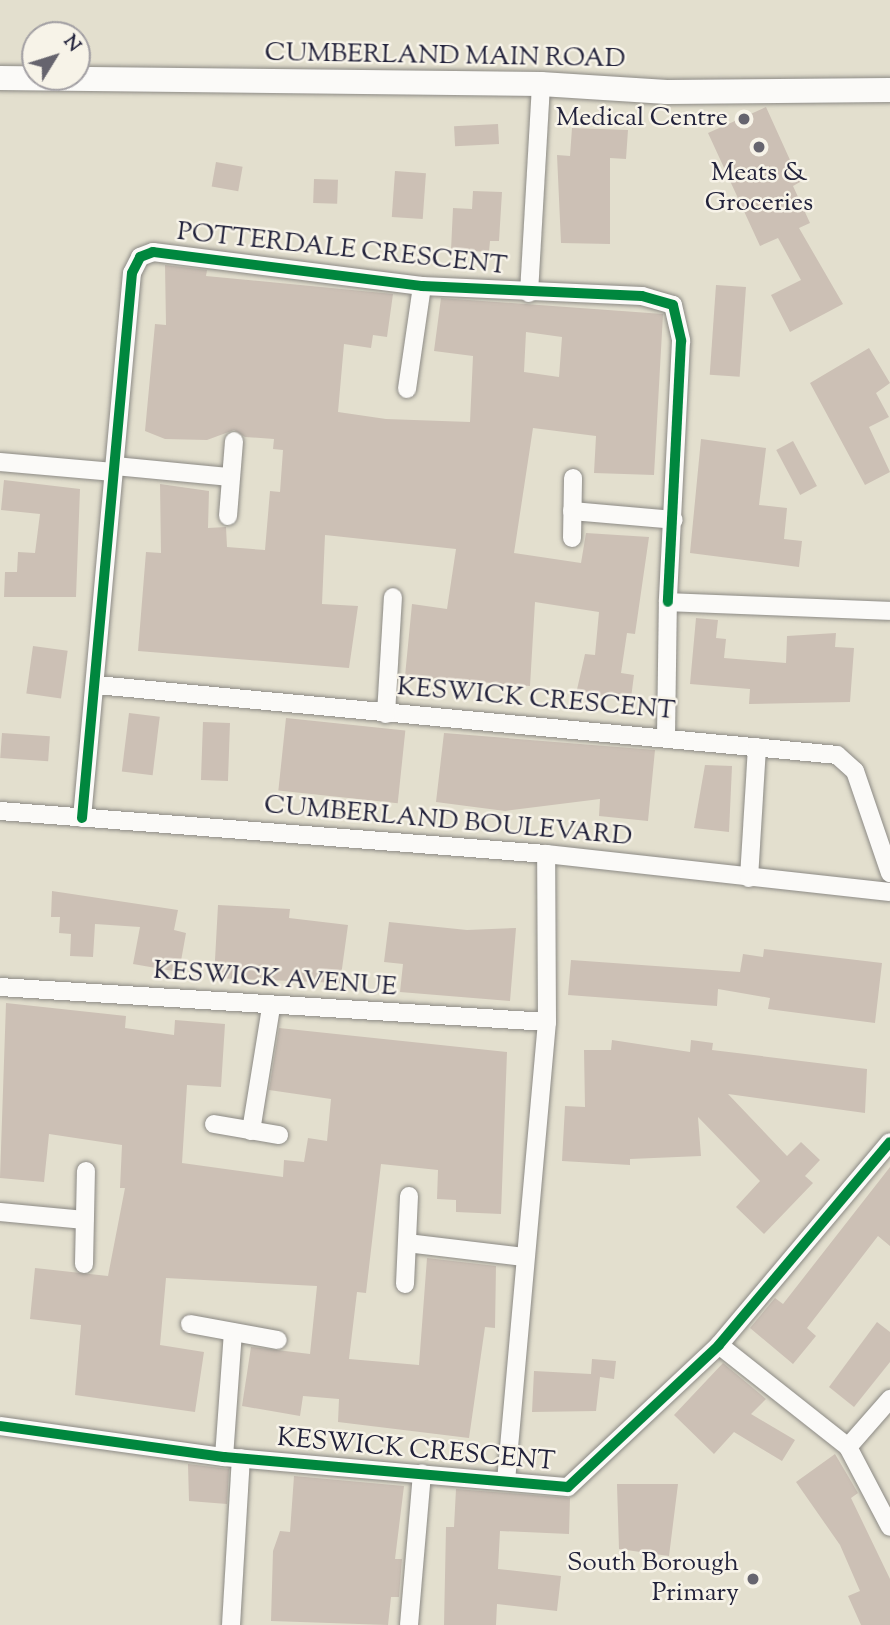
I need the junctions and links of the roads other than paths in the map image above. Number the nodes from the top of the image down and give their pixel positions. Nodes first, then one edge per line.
1 (0, 78) edge
2 (541, 84) junction
3 (890, 90) edge
4 (422, 286) junction
5 (529, 293) junction
6 (407, 389) dead end
7 (234, 441) dead end
8 (0, 461) edge
9 (114, 469) junction
10 (230, 477) junction
11 (573, 478) dead end
12 (572, 511) junction
13 (228, 516) dead end
14 (674, 520) junction
15 (572, 538) dead end
16 (393, 597) dead end
17 (668, 602) junction
18 (890, 611) edge
19 (97, 685) junction
20 (386, 714) junction
21 (666, 737) junction
22 (757, 747) junction
23 (0, 811) edge
24 (82, 818) junction
25 (546, 854) junction
26 (890, 873) edge
27 (749, 878) junction
28 (890, 892) edge
29 (0, 987) edge
30 (271, 1007) junction
31 (547, 1022) junction
32 (214, 1124) dead end
33 (251, 1130) junction
34 (279, 1135) dead end
35 (890, 1142) edge
36 (86, 1171) dead end
37 (409, 1196) dead end
38 (0, 1212) edge
39 (85, 1220) junction
40 (407, 1243) junction
41 (524, 1257) junction
42 (84, 1264) dead end
43 (405, 1284) dead end
44 (190, 1324) dead end
45 (233, 1332) junction
46 (278, 1340) dead end
47 (719, 1345) junction
48 (890, 1399) edge
49 (0, 1426) edge
50 (848, 1447) junction
51 (232, 1457) junction
52 (422, 1474) junction
53 (506, 1481) junction
54 (890, 1527) edge
55 (231, 1625) edge
56 (409, 1625) edge

1 - 2 street, CUMBERLAND MAIN ROAD
2 - 3 street, CUMBERLAND MAIN ROAD
2 - 5 street
4 - 5 street, POTTERDALE CRESCENT
4 - 6 street
4 - 9 street, POTTERDALE CRESCENT
5 - 14 street, POTTERDALE CRESCENT
7 - 10 street
8 - 9 street
9 - 10 street
9 - 19 street, POTTERDALE CRESCENT
10 - 13 street
11 - 12 street
12 - 14 street
12 - 15 street
14 - 17 street, POTTERDALE CRESCENT
16 - 20 street
17 - 18 street
17 - 21 street, POTTERDALE CRESCENT
19 - 20 street, KESWICK CRESCENT
19 - 24 street, POTTERDALE CRESCENT
20 - 21 street, KESWICK CRESCENT
21 - 22 street, KESWICK CRESCENT
22 - 26 street, KESWICK CRESCENT
22 - 27 street
23 - 24 street, CUMBERLAND BOULEVARD
24 - 25 street, CUMBERLAND BOULEVARD
25 - 27 street, CUMBERLAND BOULEVARD
25 - 31 street
27 - 28 street, CUMBERLAND BOULEVARD
29 - 30 street, KESWICK AVENUE
30 - 31 street, KESWICK AVENUE
30 - 33 street
31 - 41 street
32 - 33 street
33 - 34 street
35 - 47 street, KESWICK CRESCENT
36 - 39 street
37 - 40 street
38 - 39 street
39 - 42 street
40 - 41 street
40 - 43 street
41 - 53 street
44 - 45 street
45 - 46 street
45 - 51 street
47 - 50 street
47 - 53 street, KESWICK CRESCENT
48 - 50 street
49 - 51 street, KESWICK CRESCENT
50 - 54 street
51 - 52 street, KESWICK CRESCENT
51 - 55 street
52 - 53 street, KESWICK CRESCENT
52 - 56 street

